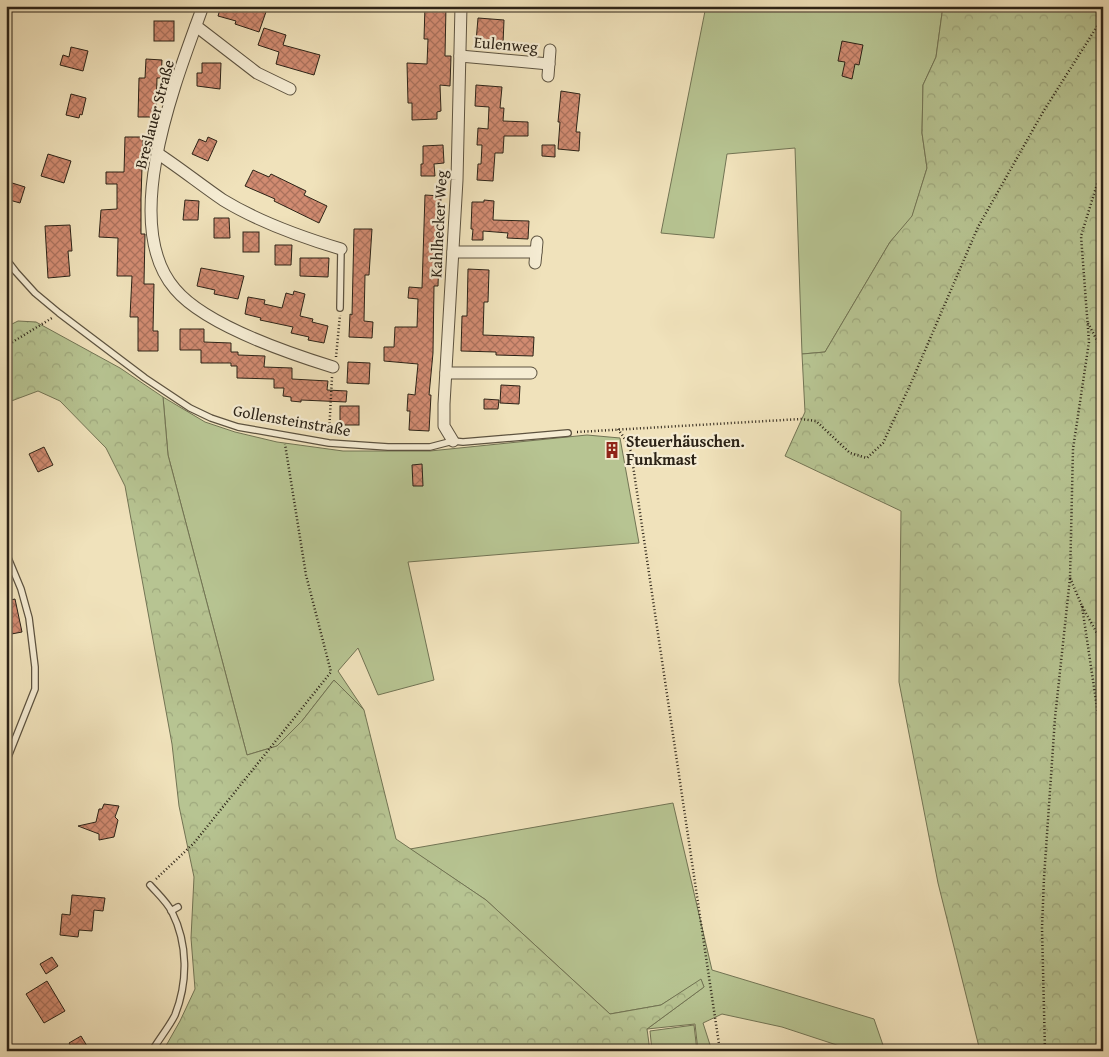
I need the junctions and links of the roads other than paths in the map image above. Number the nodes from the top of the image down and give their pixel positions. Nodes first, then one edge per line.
1 (203, 6) edge
2 (461, 6) edge
3 (196, 26) junction
4 (550, 50) dead end
5 (460, 56) junction
6 (290, 90) dead end
7 (157, 153) junction
8 (341, 249) joint
9 (454, 252) junction
10 (536, 252) dead end
11 (6, 259) edge
12 (340, 308) road end
13 (333, 367) road end
14 (446, 373) junction
15 (531, 373) dead end
16 (568, 433) road end
17 (453, 440) junction
18 (6, 553) edge
19 (6, 762) edge
20 (150, 885) road end
21 (178, 907) dead end
22 (171, 911) junction
23 (152, 1051) edge

1 - 3 street, Breslauer Straße
2 - 5 street, Kahlhecker Weg
3 - 6 street
3 - 7 street, Breslauer Straße
4 - 5 street, Eulenweg
5 - 9 street, Kahlhecker Weg
7 - 8 street
7 - 13 street, Breslauer Straße
8 - 12 lane
9 - 10 street
9 - 14 street, Kahlhecker Weg
11 - 17 lane, Gollensteinstraße
14 - 15 street
14 - 17 street, Kahlhecker Weg
16 - 17 lane, Gollensteinstraße
18 - 19 lane
20 - 22 lane
21 - 22 lane
22 - 23 lane

